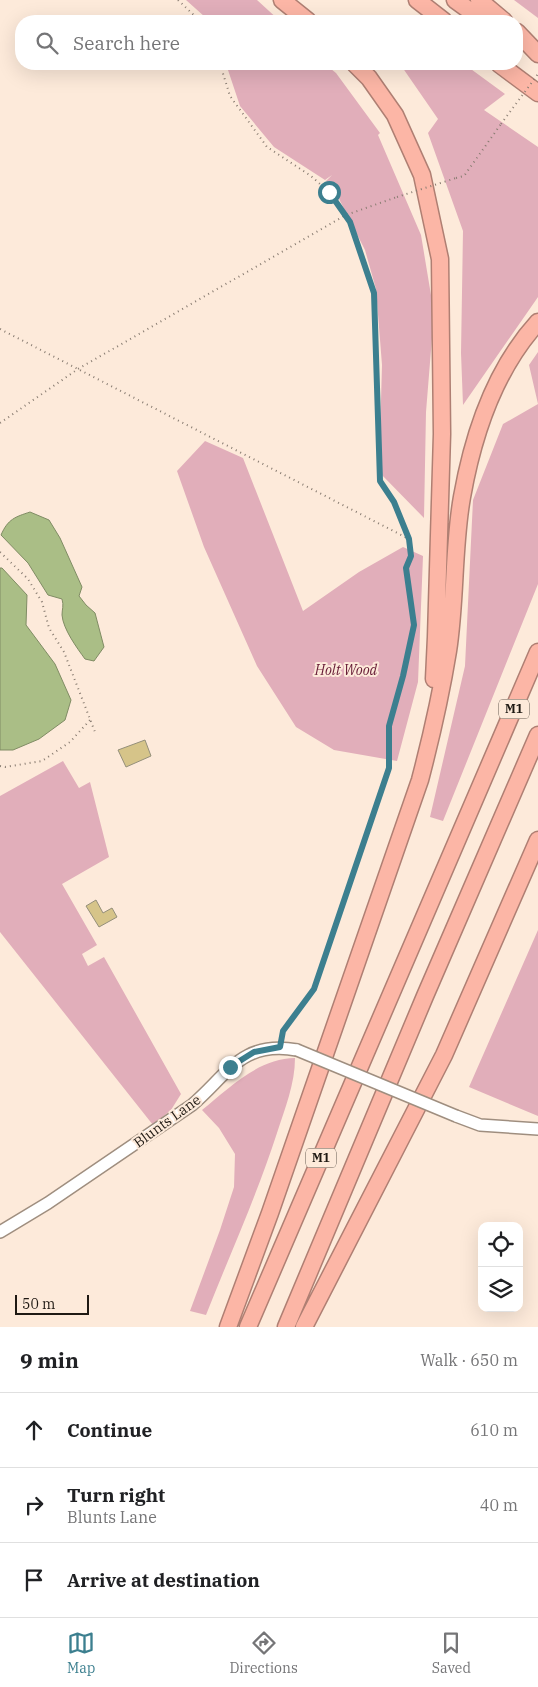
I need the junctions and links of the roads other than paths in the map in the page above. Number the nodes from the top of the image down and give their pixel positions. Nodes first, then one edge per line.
1 (282, 0) edge
2 (417, 0) edge
3 (455, 0) edge
4 (479, 0) edge
5 (301, 15) edge
6 (436, 15) edge
7 (476, 15) edge
8 (497, 15) edge
9 (523, 38) edge
10 (523, 51) edge
11 (538, 54) edge
12 (538, 62) edge
13 (361, 70) edge
14 (507, 70) edge
15 (538, 93) edge
16 (538, 322) edge
17 (538, 652) edge
18 (538, 734) edge
19 (429, 744) junction
20 (538, 840) edge
21 (538, 1129) edge
22 (0, 1232) edge
23 (228, 1327) edge
24 (248, 1327) edge
25 (286, 1327) edge
26 (304, 1327) edge

1 - 5 highway
2 - 6 highway
3 - 7 highway
4 - 8 highway
9 - 11 highway
10 - 12 highway
13 - 19 highway
14 - 15 highway
16 - 19 highway
17 - 24 highway, M1
18 - 25 highway, M1
19 - 23 highway
20 - 26 highway
21 - 22 street, Blunts Lane, bridge

